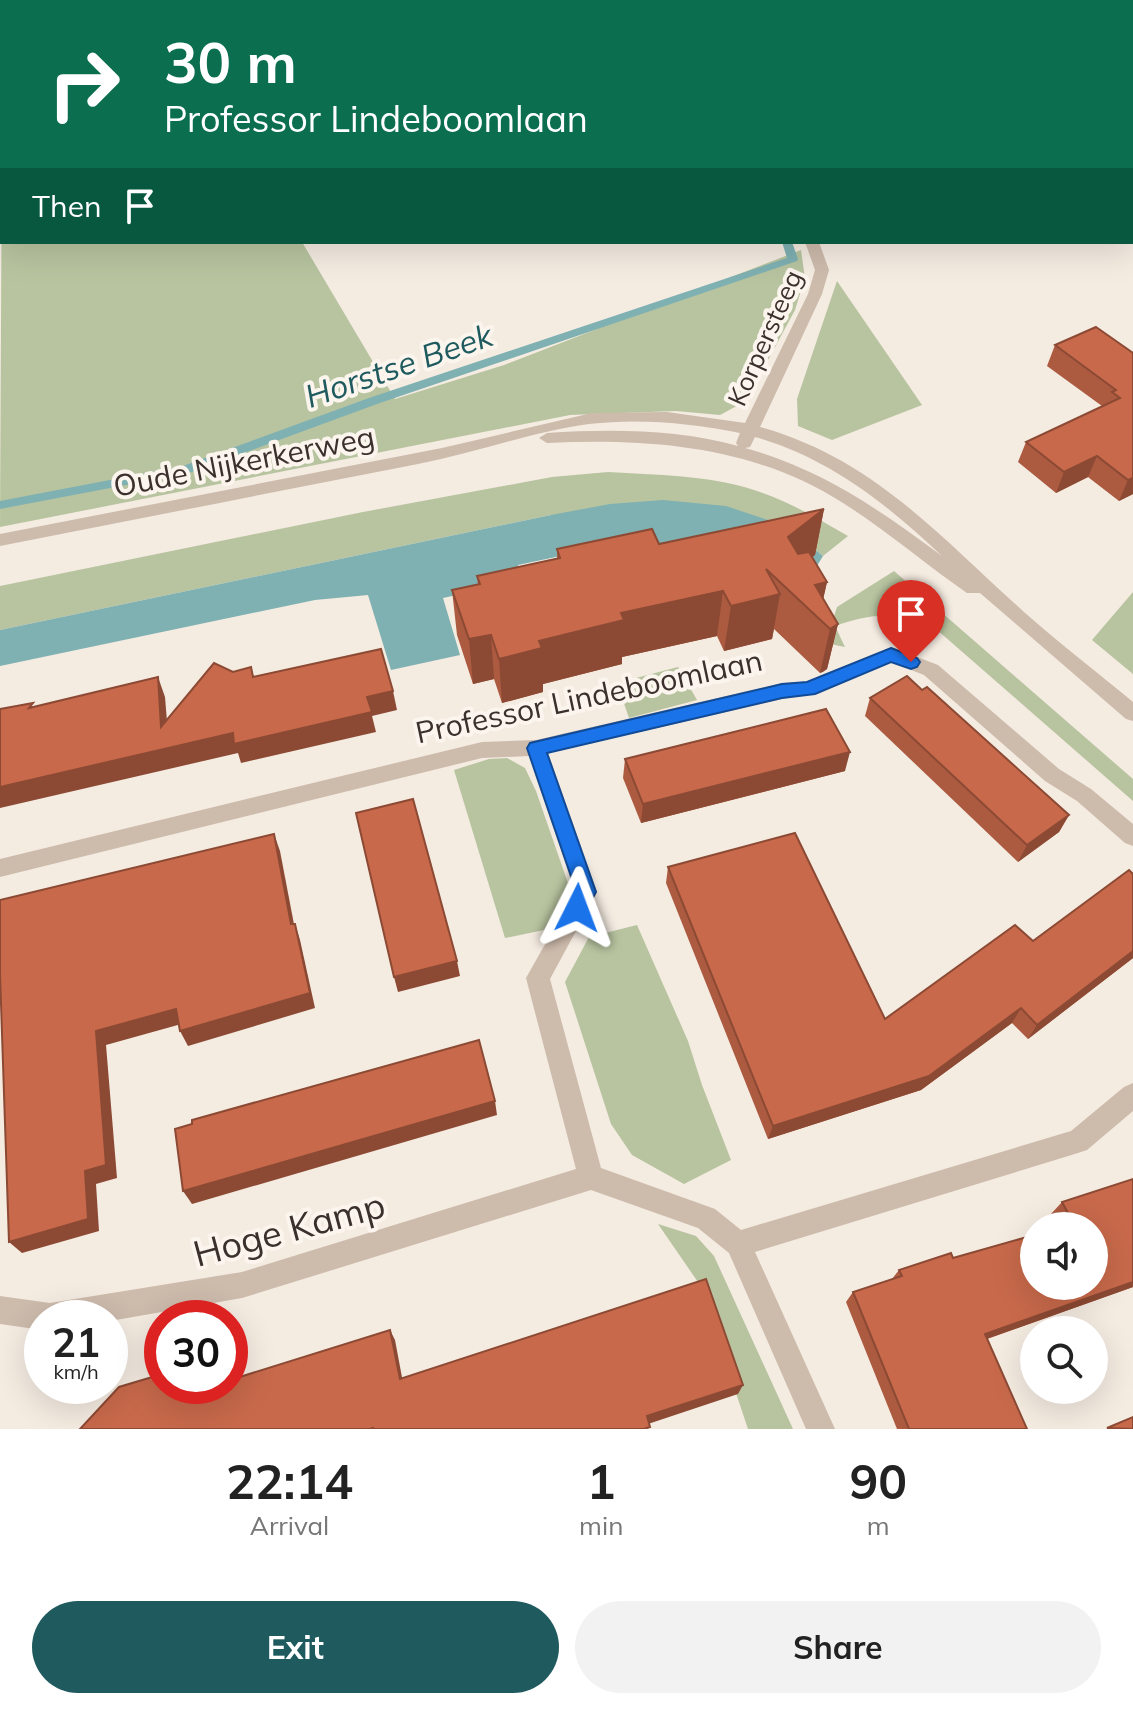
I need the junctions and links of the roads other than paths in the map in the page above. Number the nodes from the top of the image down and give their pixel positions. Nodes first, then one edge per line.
1 (813, 244) edge
2 (750, 431) junction
3 (499, 442) junction
4 (739, 452) junction
5 (0, 540) edge
6 (1017, 617) junction
7 (1133, 713) edge
8 (536, 748) junction
9 (1133, 837) edge
10 (0, 868) edge
11 (1133, 1095) edge
12 (591, 1177) junction
13 (738, 1244) junction
14 (0, 1310) edge
15 (821, 1429) edge

1 - 2 street, Korpersteeg
2 - 3 street, Oude Nijkerkerweg
2 - 4 street, Korpersteeg
2 - 6 street, Oude Nijkerkerweg
3 - 4 street, Oude Nijkerkerweg
3 - 5 street, Oude Nijkerkerweg
4 - 6 street, Oude Nijkerkerweg
6 - 7 street, Oude Nijkerkerweg
8 - 9 street, Professor Lindeboomlaan
8 - 10 street, Professor Lindeboomlaan
8 - 12 street
11 - 13 street
12 - 13 street
12 - 14 street, Hoge Kamp
13 - 15 street

